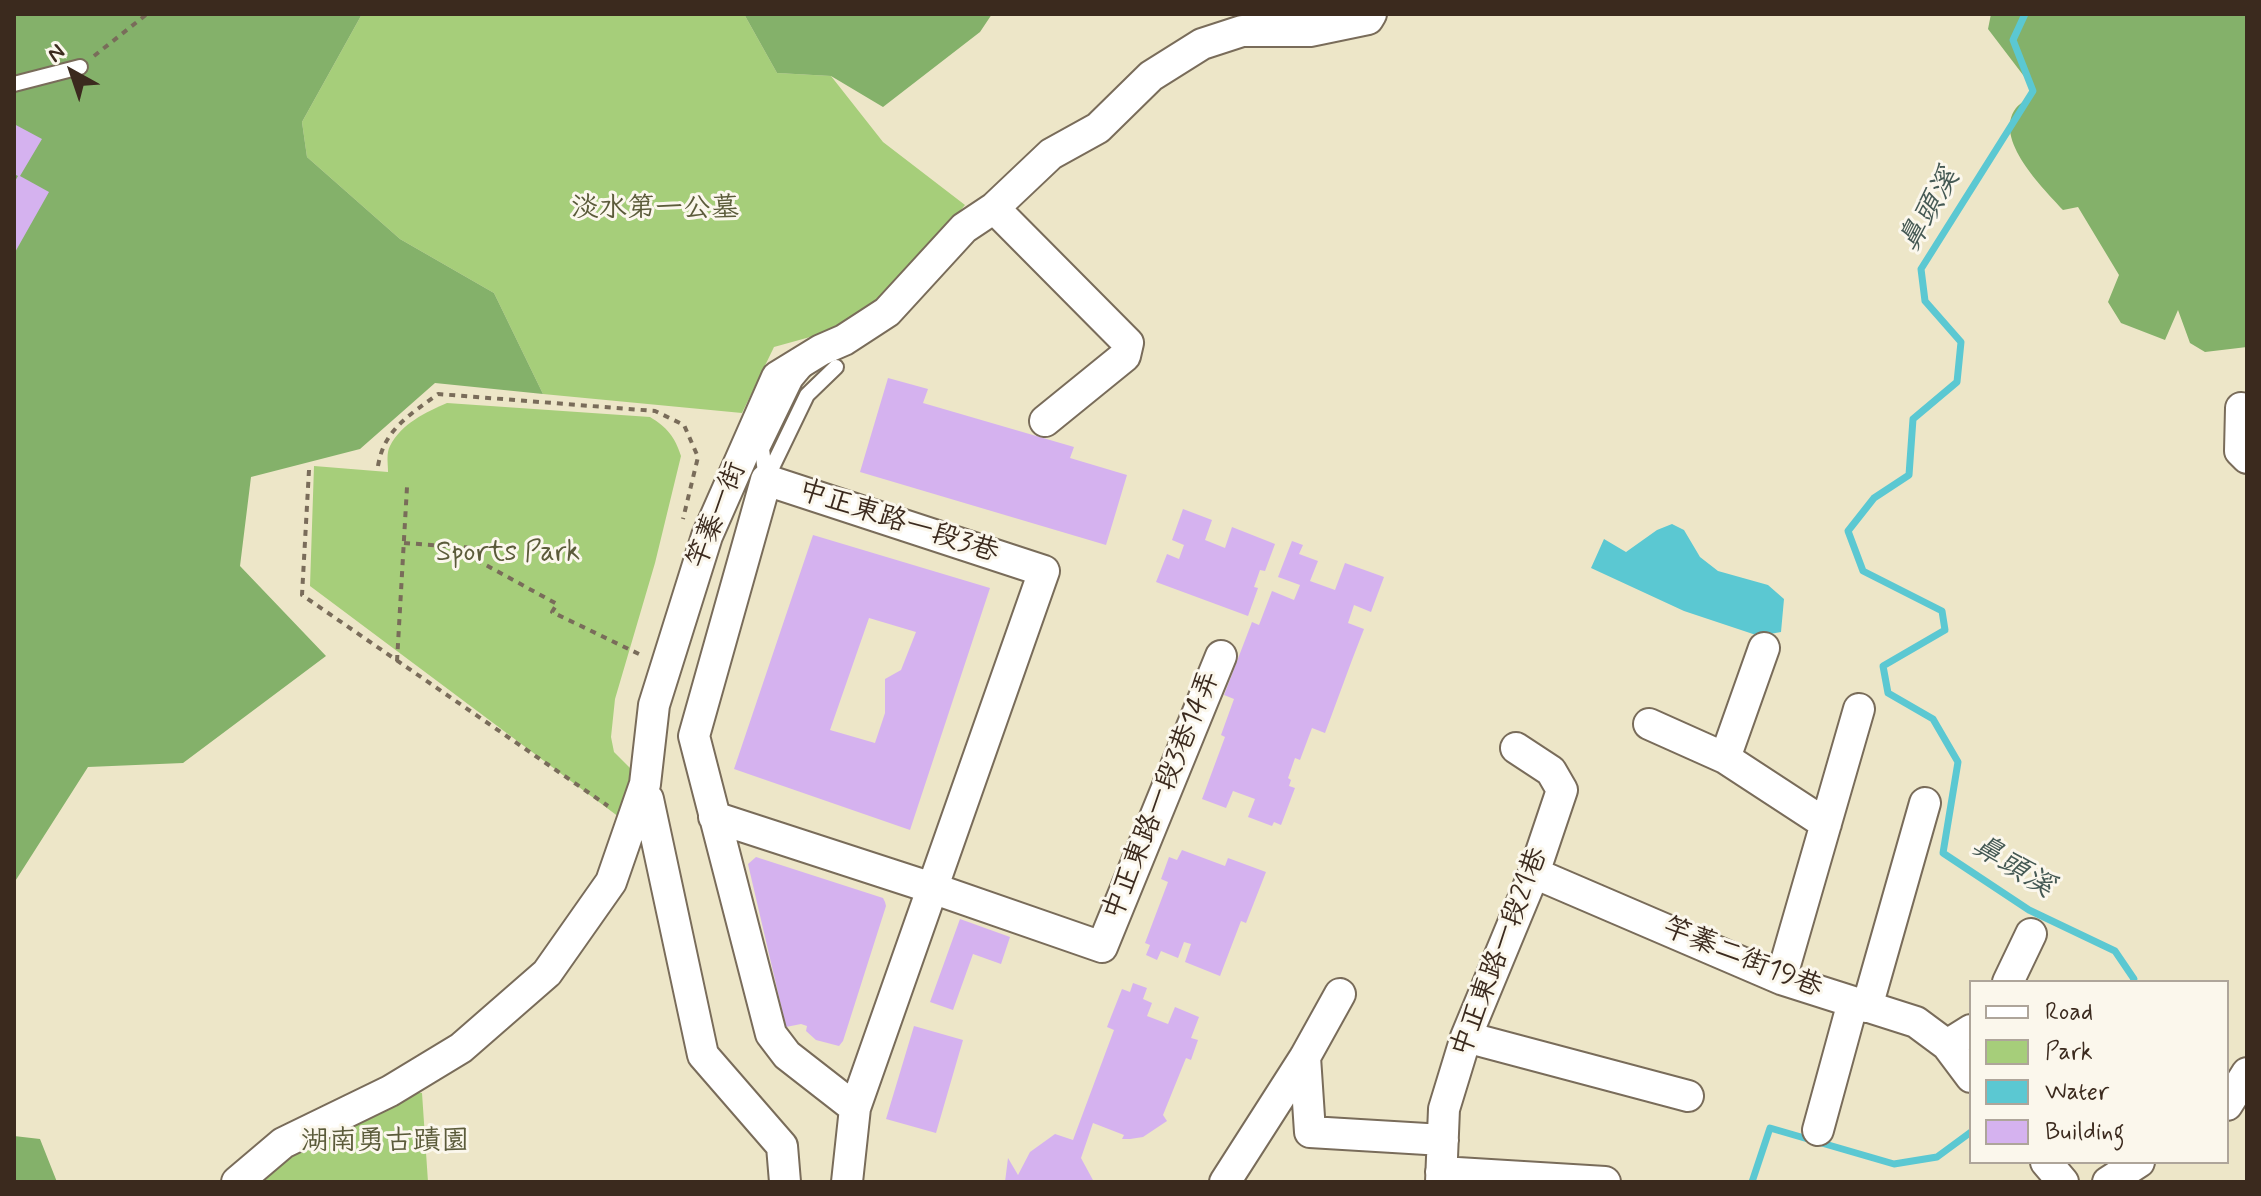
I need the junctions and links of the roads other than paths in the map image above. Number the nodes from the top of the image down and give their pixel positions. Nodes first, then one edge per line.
1 (1371, 14) edge
2 (80, 67) road end
3 (14, 84) edge
4 (994, 208) junction
5 (828, 359) junction
6 (2241, 408) dead end
7 (1045, 421) dead end
8 (2247, 458) edge
9 (766, 480) junction
10 (1764, 648) dead end
11 (1221, 656) dead end
12 (1859, 709) dead end
13 (1649, 724) dead end
14 (1516, 748) dead end
15 (1725, 758) junction
16 (1925, 803) dead end
17 (640, 811) junction
18 (714, 817) junction
19 (1826, 824) junction
20 (1534, 873) junction
21 (932, 888) junction
22 (2031, 934) dead end
23 (1781, 979) junction
24 (2009, 980) edge
25 (1340, 994) dead end
26 (1860, 1004) junction
27 (1466, 1037) junction
28 (1959, 1037) edge
29 (1305, 1057) junction
30 (1969, 1070) edge
31 (2247, 1073) edge
32 (1688, 1096) dead end
33 (2229, 1102) edge
34 (855, 1108) junction
35 (1818, 1130) dead end
36 (1443, 1140) junction
37 (2048, 1164) edge
38 (2136, 1164) edge
39 (1441, 1177) edge
40 (237, 1182) edge
41 (785, 1182) edge
42 (847, 1182) edge
43 (1225, 1182) edge
44 (1605, 1182) edge
45 (2063, 1182) edge
46 (2108, 1182) edge

1 - 4 street, 竿蓁一街
2 - 3 lane
4 - 5 street, 竿蓁一街
4 - 7 street
5 - 9 lane
5 - 9 lane
5 - 17 street, 竿蓁一街
6 - 8 street
9 - 18 street, 中正東路一段3巷
9 - 21 street, 中正東路一段3巷
10 - 15 street
11 - 21 street, 中正東路一段3巷14弄
12 - 19 street
13 - 15 street
14 - 20 street, 中正東路一段21巷
15 - 19 street
16 - 26 street
17 - 40 street, 竿蓁一街
17 - 41 street
18 - 21 street
18 - 34 street, 中正東路一段3巷
19 - 23 street
20 - 23 street, 竿蓁二街19巷
20 - 27 street, 中正東路一段21巷
21 - 34 street, 中正東路一段3巷
22 - 24 street
23 - 26 street, 竿蓁二街19巷
25 - 29 street
26 - 28 street, 竿蓁二街19巷
26 - 35 street
27 - 32 street
27 - 36 street, 中正東路一段21巷
28 - 30 street, 竿蓁二街19巷
29 - 36 street
29 - 43 street
31 - 33 street
34 - 42 street, 中正東路一段3巷
36 - 39 street, 中正東路一段21巷
37 - 45 street
38 - 46 street
39 - 44 street

